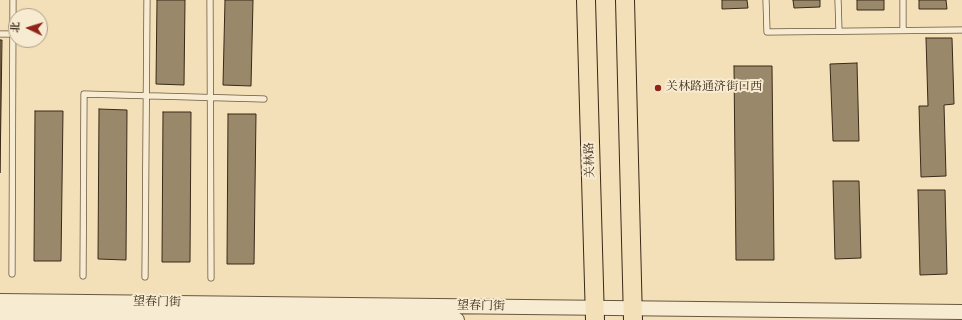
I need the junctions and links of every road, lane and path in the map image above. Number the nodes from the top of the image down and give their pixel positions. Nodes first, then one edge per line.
1 (147, 0) edge
2 (210, 0) edge
3 (586, 0) edge
4 (625, 0) edge
5 (766, 0) edge
6 (838, 0) edge
7 (903, 0) edge
8 (903, 30) junction
9 (962, 30) edge
10 (839, 31) junction
11 (13, 48) edge
12 (146, 96) junction
13 (210, 97) junction
14 (264, 99) dead end
15 (12, 274) dead end
16 (83, 276) dead end
17 (145, 277) dead end
18 (211, 278) dead end
19 (0, 301) edge
20 (962, 312) edge
21 (595, 314) edge
22 (633, 314) edge
23 (0, 315) edge
24 (457, 320) edge

1 - 12 lane
2 - 13 lane
3 - 21 main road, 关林路
4 - 22 main road
5 - 10 lane
6 - 10 lane
7 - 8 lane
8 - 9 lane
8 - 10 lane
11 - 15 lane
12 - 13 lane
12 - 16 lane
12 - 17 lane
13 - 14 lane
13 - 18 lane
19 - 21 street, 望春门街
20 - 22 street, 望春门街
21 - 22 street, 望春门街
23 - 24 street, 望春门街

